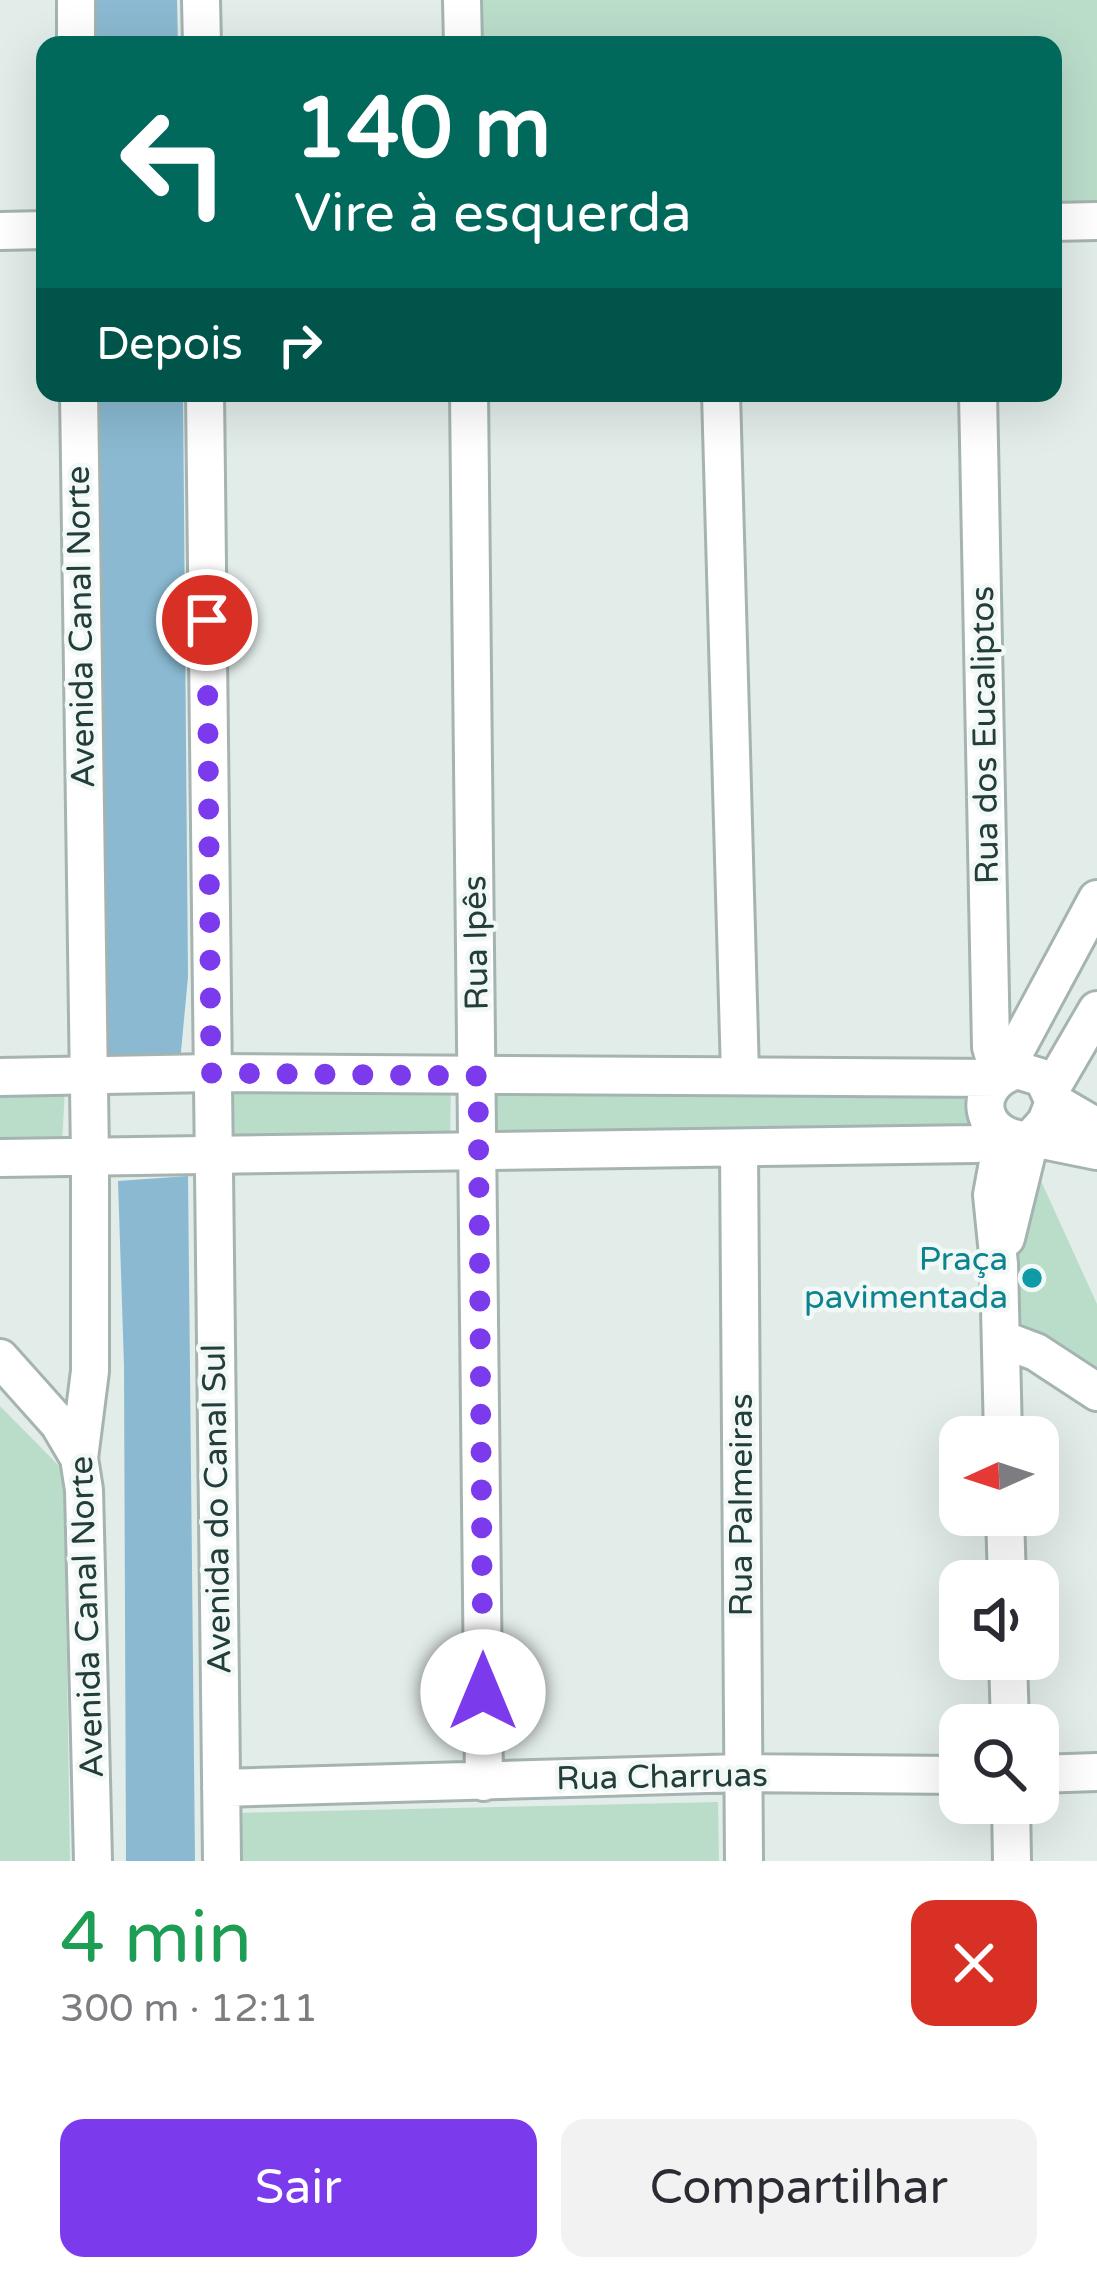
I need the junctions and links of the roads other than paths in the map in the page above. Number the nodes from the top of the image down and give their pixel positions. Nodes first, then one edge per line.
1 (76, 0) edge
2 (201, 0) edge
3 (462, 0) edge
4 (76, 36) edge
5 (202, 36) edge
6 (463, 36) edge
7 (1097, 221) edge
8 (1062, 222) edge
9 (36, 230) edge
10 (0, 231) edge
11 (79, 402) edge
12 (205, 402) edge
13 (469, 402) edge
14 (721, 402) edge
15 (978, 402) edge
16 (1097, 899) edge
17 (1097, 1010) edge
18 (211, 1073) junction
19 (740, 1074) junction
20 (478, 1076) junction
21 (1000, 1076) junction
22 (0, 1077) edge
23 (86, 1077) junction
24 (1053, 1096) junction
25 (1097, 1126) edge
26 (1016, 1136) junction
27 (740, 1150) junction
28 (1097, 1151) edge
29 (479, 1153) junction
30 (90, 1156) junction
31 (212, 1157) junction
32 (0, 1158) edge
33 (1001, 1339) junction
34 (0, 1358) edge
35 (1097, 1392) edge
36 (1003, 1416) edge
37 (79, 1458) junction
38 (1097, 1772) edge
39 (742, 1773) junction
40 (1059, 1773) edge
41 (939, 1775) edge
42 (484, 1781) junction
43 (221, 1788) junction
44 (1012, 1824) edge
45 (93, 1861) edge
46 (223, 1861) edge
47 (744, 1861) edge
48 (1012, 1861) edge

1 - 4 street
2 - 5 street
3 - 6 street
7 - 8 street
9 - 10 street
11 - 23 street, Avenida Canal Norte
12 - 18 street
13 - 20 street, Rua Ipês
14 - 19 street
15 - 21 street, Rua dos Eucaliptos
16 - 21 street
17 - 24 street
18 - 20 street
18 - 23 street
18 - 31 street, Avenida do Canal Sul
19 - 20 street
19 - 21 street
20 - 29 street, Rua Ipês
21 - 24 street
21 - 26 street
22 - 23 street
23 - 30 street, Avenida Canal Norte
24 - 25 street
24 - 26 street
26 - 27 street
26 - 28 street
26 - 33 street
27 - 29 street
27 - 39 street, Rua Palmeiras
29 - 31 street
29 - 42 street, Rua Ipês
30 - 31 street
30 - 32 street
30 - 37 street, Avenida Canal Norte
31 - 43 street, Avenida do Canal Sul
33 - 35 street
33 - 36 street
34 - 37 street
37 - 45 street, Avenida Canal Norte
38 - 40 street
39 - 41 street, Rua Charruas
39 - 42 street, Rua Charruas
39 - 47 street, Rua Palmeiras
42 - 43 street, Rua Charruas
43 - 46 street, Avenida do Canal Sul
44 - 48 street

